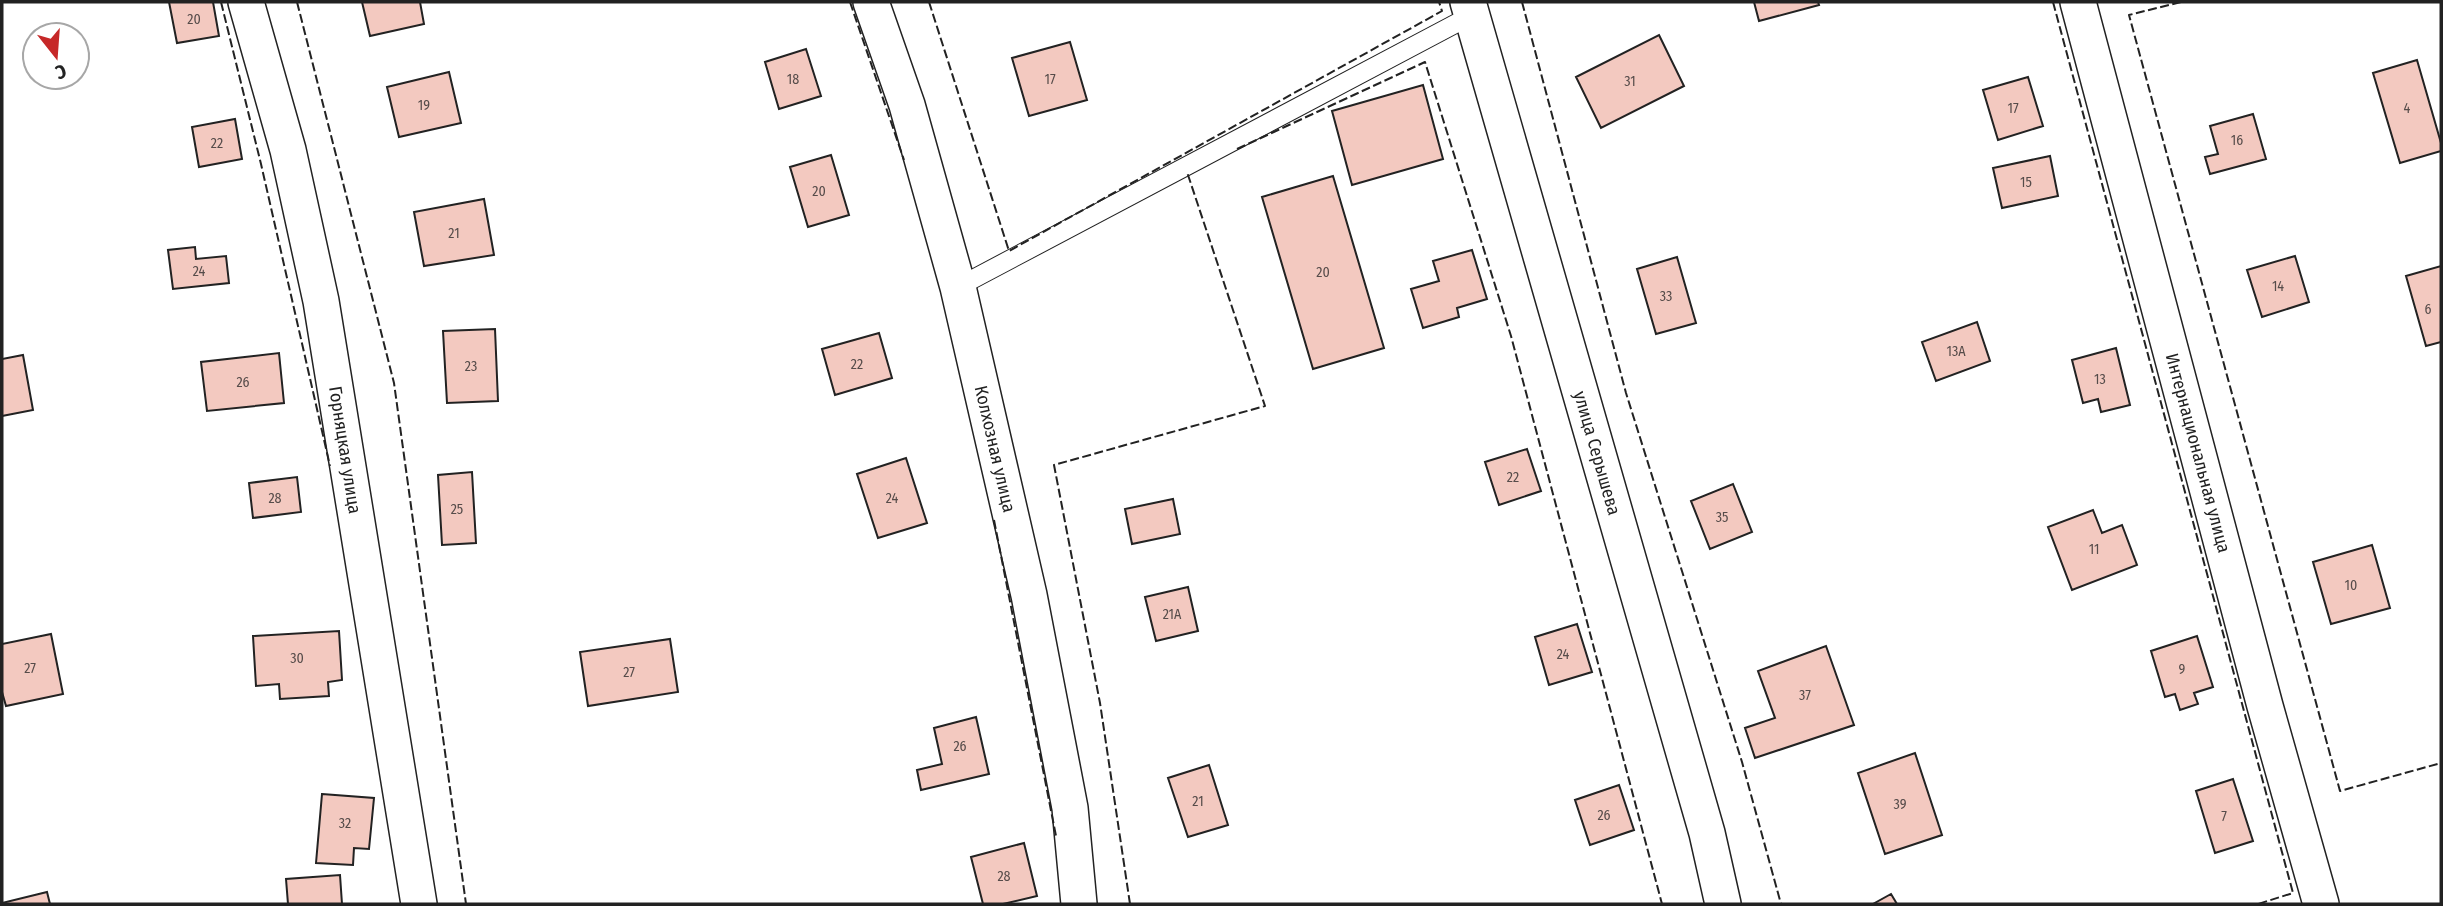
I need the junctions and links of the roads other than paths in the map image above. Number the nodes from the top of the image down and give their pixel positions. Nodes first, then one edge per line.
1 (246, 2) edge
2 (871, 2) edge
3 (2078, 2) edge
4 (1470, 8) edge
5 (958, 287) junction
6 (419, 904) edge
7 (1079, 904) edge
8 (1723, 904) edge
9 (2321, 904) edge

1 - 6 street, Горняцкая улица
2 - 5 street, Колхозная улица
3 - 9 street, Интернациональная улица
4 - 5 lane
4 - 8 street, улица Серышева
5 - 7 street, Колхозная улица

